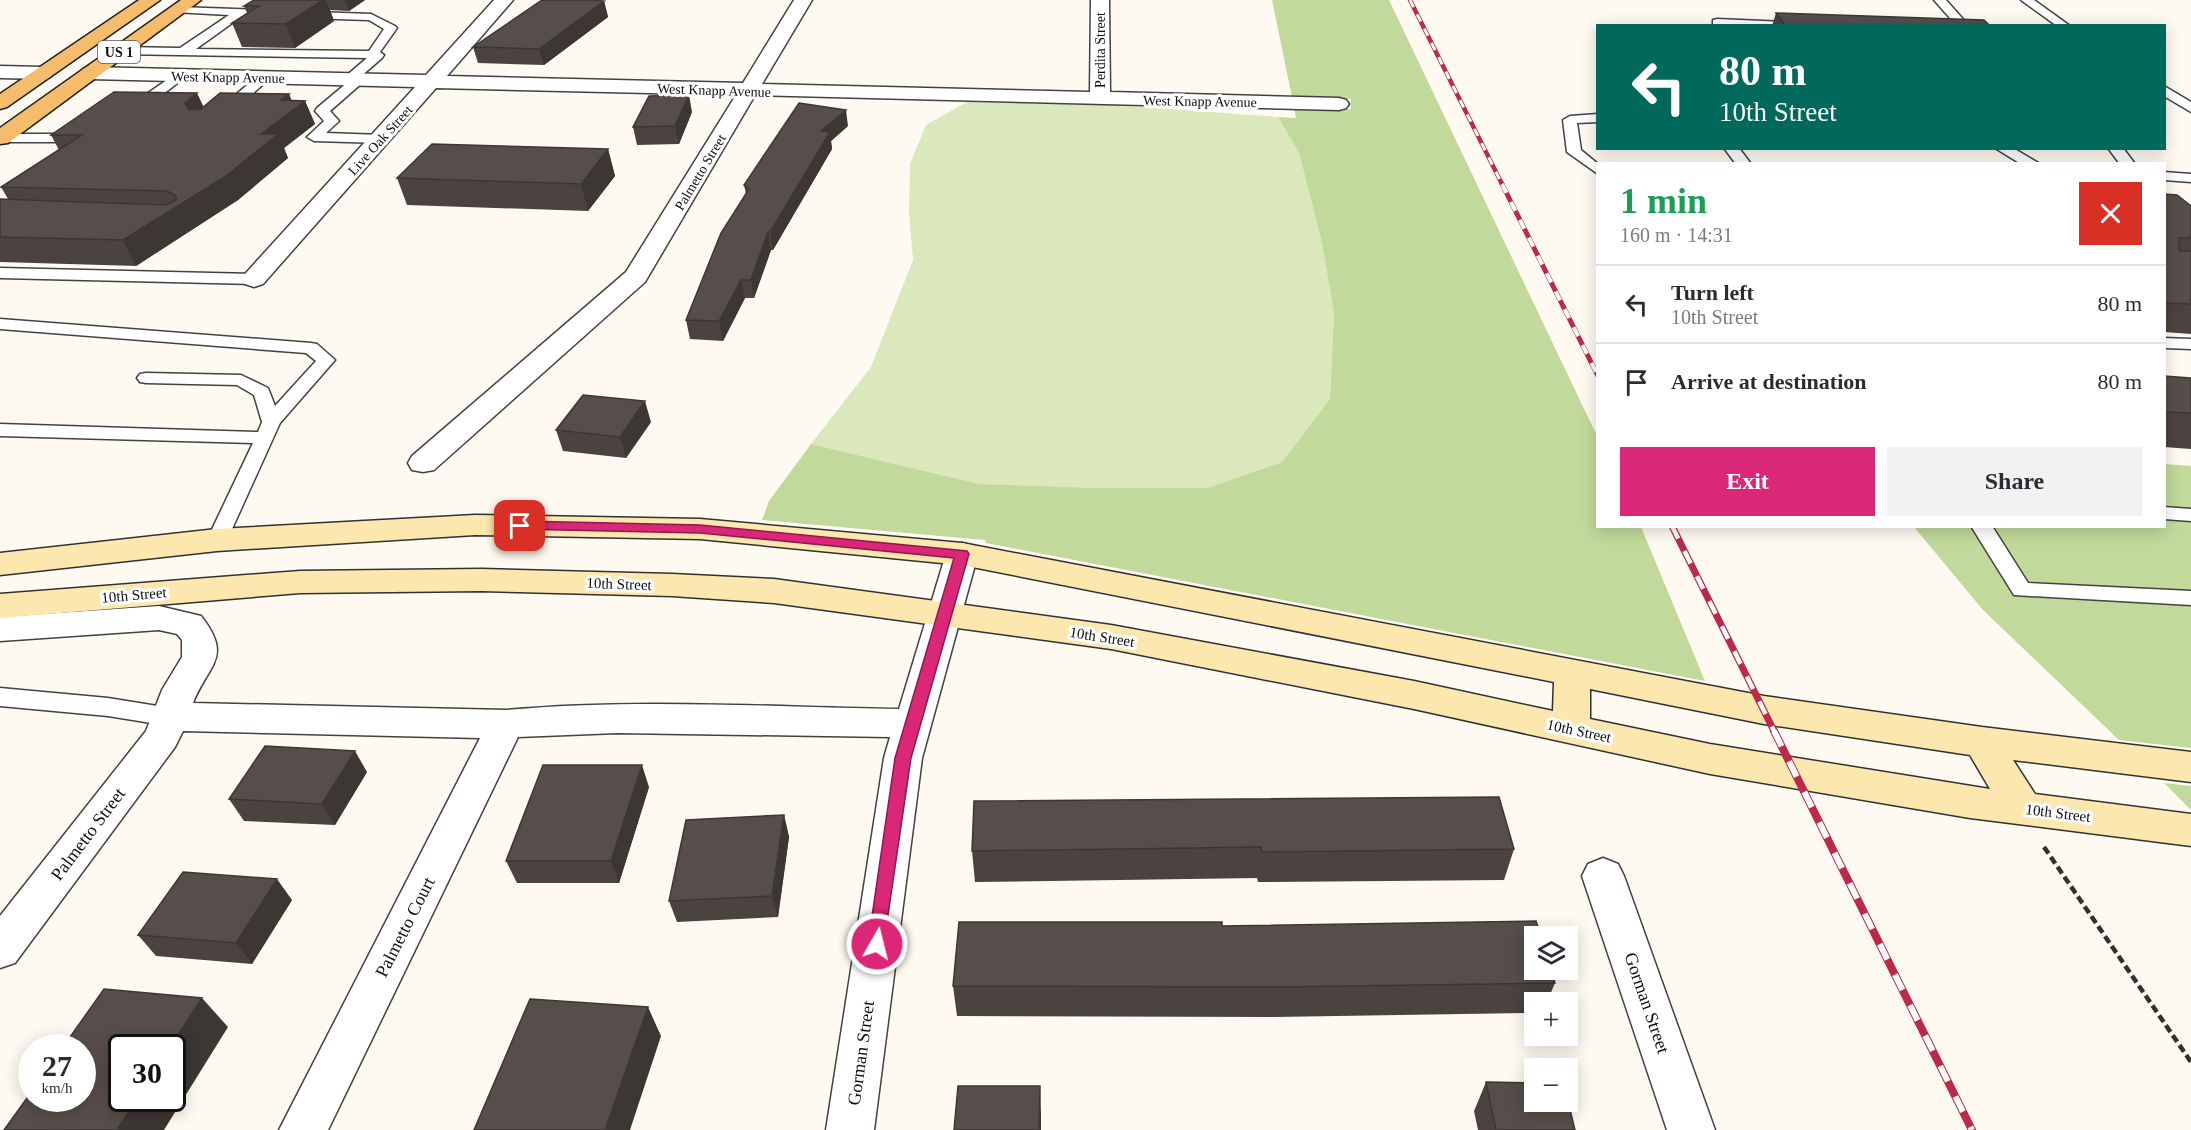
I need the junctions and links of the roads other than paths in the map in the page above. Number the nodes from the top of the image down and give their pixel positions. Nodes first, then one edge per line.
1 (151, 0) edge
2 (504, 0) edge
3 (803, 0) edge
4 (1100, 0) edge
5 (1940, 0) edge
6 (2026, 0) edge
7 (185, 5) edge
8 (235, 13) junction
9 (1717, 22) dead end
10 (1764, 24) edge
11 (1962, 24) edge
12 (2063, 24) edge
13 (81, 47) junction
14 (121, 51) junction
15 (183, 52) junction
16 (372, 55) junction
17 (0, 72) edge
18 (43, 73) junction
19 (90, 73) junction
20 (180, 75) junction
21 (264, 77) junction
22 (354, 79) junction
23 (434, 81) junction
24 (750, 91) junction
25 (2166, 91) edge
26 (1100, 99) junction
27 (0, 103) edge
28 (47, 104) junction
29 (1339, 104) dead end
30 (2191, 108) edge
31 (121, 110) edge
32 (1596, 118) edge
33 (213, 121) edge
34 (95, 125) edge
35 (0, 138) edge
36 (382, 139) junction
37 (1733, 150) edge
38 (2006, 150) edge
39 (2117, 150) edge
40 (1742, 162) edge
41 (2029, 162) edge
42 (2126, 162) edge
43 (1596, 168) edge
44 (2166, 176) edge
45 (2191, 178) edge
46 (0, 273) edge
47 (254, 279) joint
48 (0, 324) edge
49 (2166, 342) edge
50 (2191, 344) edge
51 (146, 378) dead end
52 (0, 430) edge
53 (268, 430) junction
54 (423, 463) dead end
55 (2166, 513) edge
56 (2191, 515) edge
57 (1982, 528) edge
58 (217, 540) junction
59 (962, 554) junction
60 (0, 564) edge
61 (2191, 598) edge
62 (0, 606) edge
63 (945, 613) junction
64 (0, 629) edge
65 (1572, 673) junction
66 (0, 697) edge
67 (170, 717) junction
68 (913, 723) junction
69 (506, 724) junction
70 (1571, 729) junction
71 (1982, 742) junction
72 (2191, 767) edge
73 (2023, 809) junction
74 (2191, 831) edge
75 (1603, 876) dead end
76 (0, 949) edge
77 (303, 1130) edge
78 (850, 1130) edge
79 (1690, 1130) edge

1 - 13 main road, US 1
2 - 23 street, Live Oak Street
3 - 24 street, Palmetto Street
4 - 26 street, Perdita Street
5 - 11 lane
6 - 12 lane
7 - 8 lane
7 - 14 main road, US 1
8 - 15 lane
8 - 16 lane
9 - 10 lane
13 - 18 main road, US 1
13 - 19 main road
14 - 15 lane
14 - 19 main road, US 1
15 - 16 lane
16 - 22 lane
17 - 18 street
18 - 27 main road, US 1
18 - 28 main road
19 - 20 street, West Knapp Avenue
19 - 28 main road, US 1
20 - 21 street, West Knapp Avenue
20 - 31 lane
21 - 22 street, West Knapp Avenue
21 - 33 lane
22 - 23 street, West Knapp Avenue
22 - 36 lane
23 - 24 street, West Knapp Avenue
23 - 36 street, Live Oak Street
24 - 26 street, West Knapp Avenue
24 - 54 street, Palmetto Street
25 - 30 lane
26 - 29 street, West Knapp Avenue
28 - 35 main road, US 1
32 - 43 lane
34 - 35 lane
36 - 47 street, Live Oak Street
37 - 40 lane
38 - 41 lane
39 - 42 lane
44 - 45 lane
46 - 47 lane
48 - 53 lane
49 - 50 lane
51 - 53 lane
52 - 53 lane
53 - 58 lane
55 - 56 lane
57 - 61 lane
58 - 59 street
58 - 60 street
59 - 63 street, Gorman Street
59 - 65 street
62 - 63 street, 10th Street
63 - 68 street, Gorman Street
63 - 70 street, 10th Street
64 - 67 street, Palmetto Street
65 - 70 street
65 - 71 street
66 - 67 lane
67 - 69 street
67 - 76 street, Palmetto Street
68 - 69 street
68 - 78 street, Gorman Street
69 - 77 street, Palmetto Court
70 - 73 street, 10th Street
71 - 72 street
71 - 73 street
73 - 74 street, 10th Street
75 - 79 street, Gorman Street

